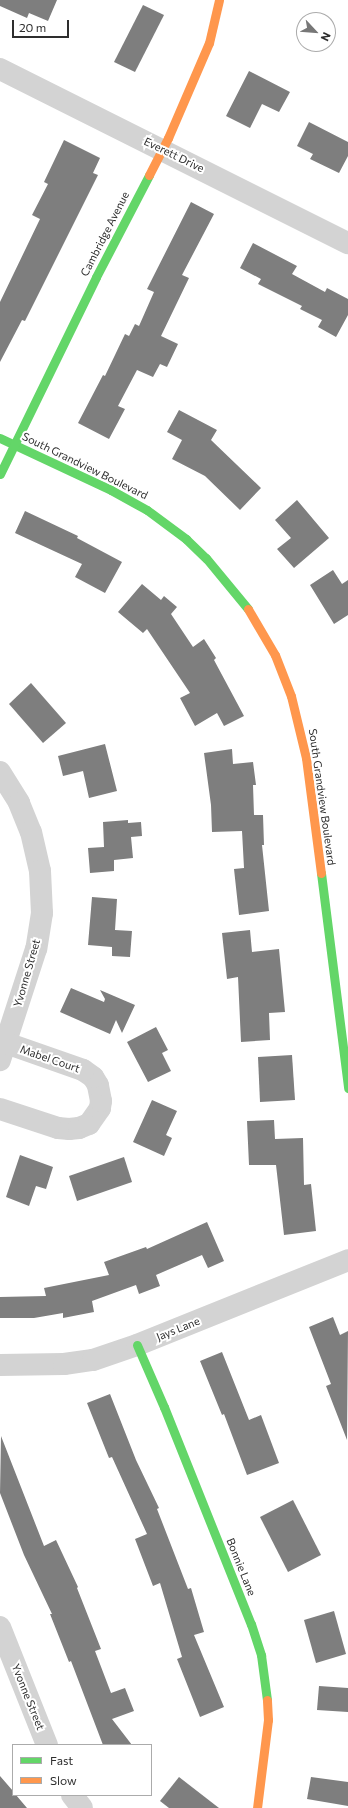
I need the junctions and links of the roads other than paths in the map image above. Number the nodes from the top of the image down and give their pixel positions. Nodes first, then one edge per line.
1 (220, 0) edge
2 (0, 69) edge
3 (162, 149) junction
4 (348, 242) edge
5 (0, 438) edge
6 (15, 445) junction
7 (0, 474) edge
8 (0, 772) edge
9 (3, 1052) edge
10 (348, 1088) edge
11 (0, 1109) edge
12 (348, 1260) edge
13 (137, 1345) junction
14 (0, 1365) edge
15 (0, 1627) edge
16 (47, 1744) edge
17 (73, 1796) edge
18 (82, 1808) edge
19 (258, 1808) edge

1 - 3 street, Cambridge Avenue
2 - 3 street, Everett Drive
3 - 4 street, Everett Drive
3 - 6 street, Cambridge Avenue
5 - 6 street, South Grandview Boulevard
6 - 7 street, Cambridge Avenue
6 - 10 street, South Grandview Boulevard
8 - 9 street, Yvonne Street
9 - 11 street, Mabel Court
12 - 13 street, Jays Lane
13 - 14 street, Jays Lane
13 - 19 street, Bonnie Lane
15 - 16 street, Yvonne Street
17 - 18 street

